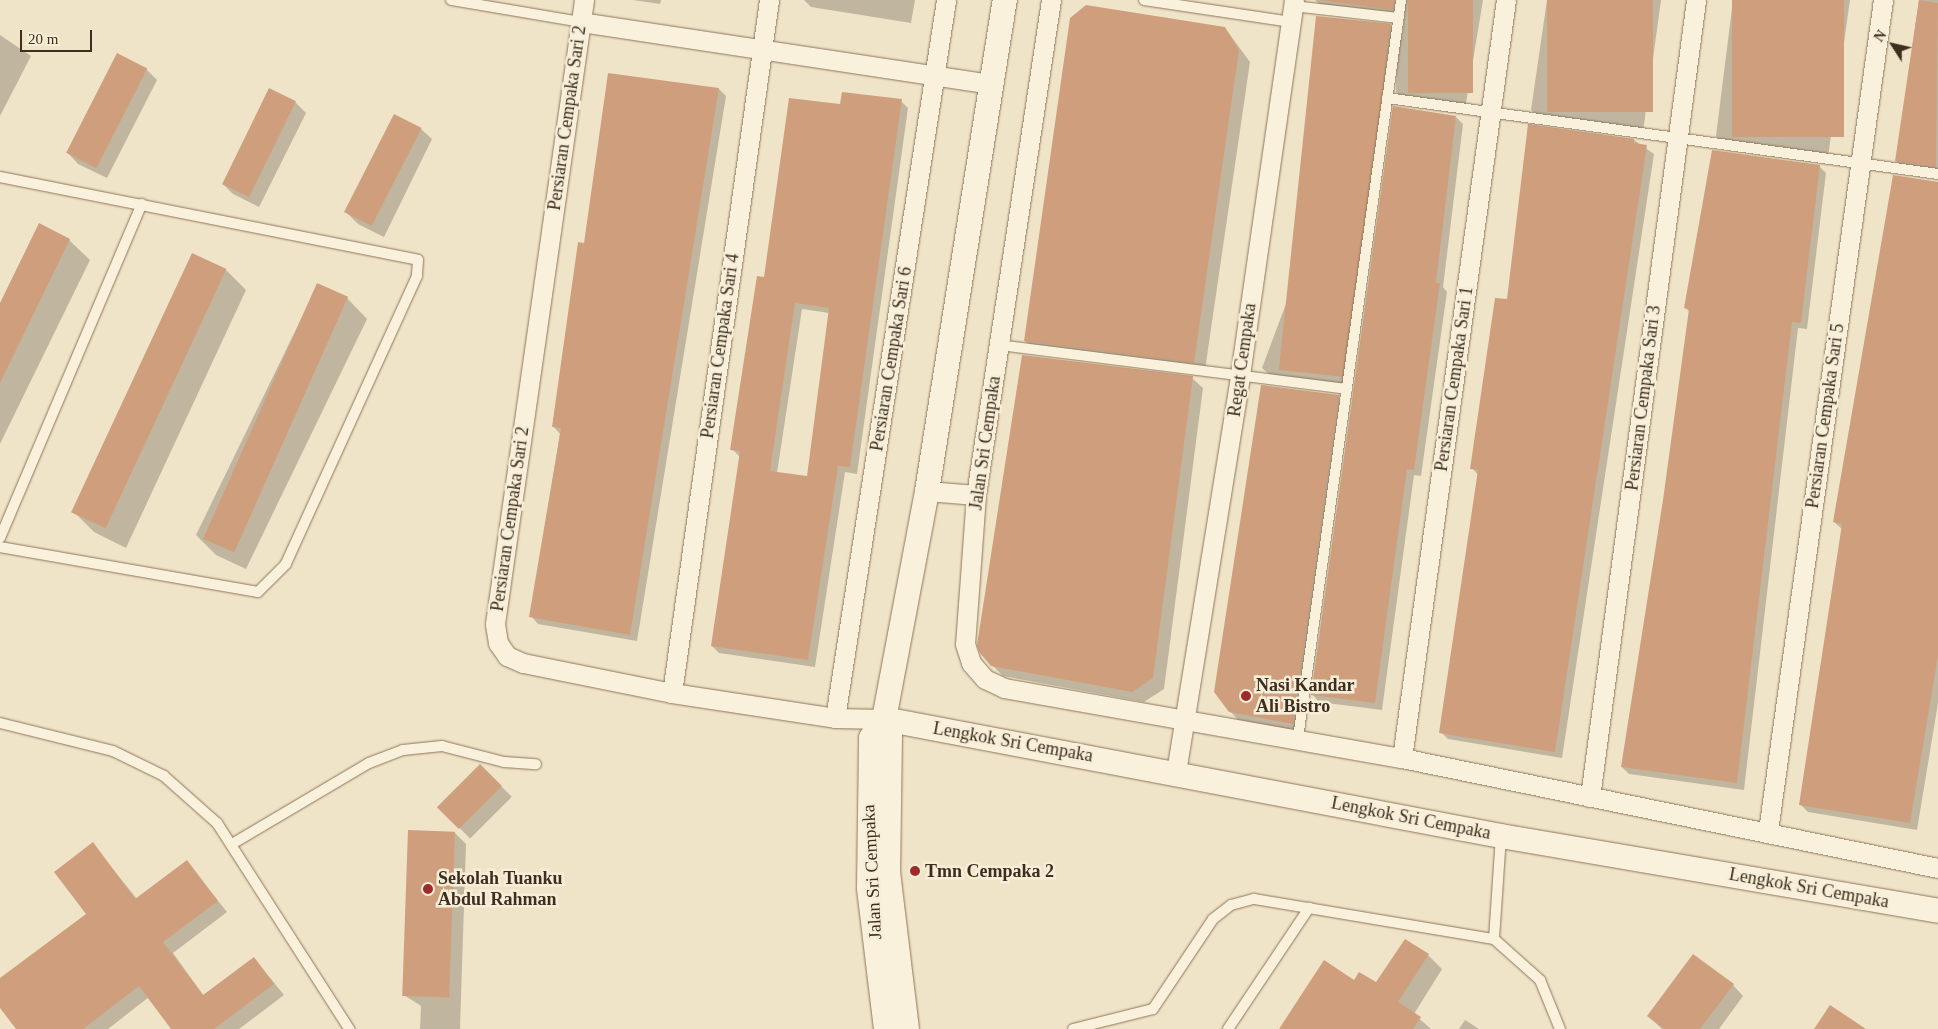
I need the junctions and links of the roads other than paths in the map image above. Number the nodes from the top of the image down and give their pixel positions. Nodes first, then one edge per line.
1 (451, 0) edge
2 (584, 0) edge
3 (769, 0) edge
4 (946, 0) edge
5 (1005, 0) edge
6 (1040, 0) edge
7 (1144, 0) edge
8 (1400, 0) edge
9 (1506, 0) edge
10 (1696, 0) edge
11 (1883, 0) edge
12 (1049, 9) edge
13 (1293, 9) edge
14 (1398, 18) junction
15 (581, 22) junction
16 (762, 47) junction
17 (936, 76) junction
18 (992, 84) junction
19 (1387, 98) junction
20 (1491, 112) junction
21 (1677, 138) junction
22 (1859, 163) junction
23 (1938, 174) edge
24 (0, 176) edge
25 (142, 204) junction
26 (999, 345) junction
27 (1240, 376) junction
28 (1347, 389) junction
29 (927, 491) junction
30 (976, 495) junction
31 (0, 538) edge
32 (0, 547) edge
33 (672, 693) junction
34 (835, 718) junction
35 (884, 718) junction
36 (1186, 718) junction
37 (0, 723) edge
38 (1298, 738) junction
39 (1402, 758) junction
40 (536, 764) dead end
41 (1176, 772) junction
42 (1590, 797) junction
43 (1768, 832) junction
44 (1501, 836) junction
45 (232, 844) junction
46 (1938, 868) edge
47 (1308, 908) junction
48 (1938, 911) edge
49 (1494, 939) junction
50 (349, 1029) edge
51 (886, 1029) edge
52 (907, 1029) edge
53 (1073, 1029) edge
54 (1228, 1029) edge
55 (1560, 1029) edge

1 - 15 lane
2 - 15 street, Persiaran Cempaka Sari 2
3 - 16 street, Persiaran Cempaka Sari 4
4 - 17 street, Persiaran Cempaka Sari 6
5 - 18 street, Jalan Sri Cempaka
6 - 12 street
7 - 13 lane
8 - 14 lane
9 - 20 street, Persiaran Cempaka Sari 1
10 - 21 street, Persiaran Cempaka Sari 3
11 - 22 street, Persiaran Cempaka Sari 5
12 - 26 street, Jalan Sri Cempaka
13 - 14 lane
13 - 27 street, Regat Cempaka
14 - 19 lane
15 - 16 street
15 - 33 street, Persiaran Cempaka Sari 2
16 - 17 street
16 - 33 street, Persiaran Cempaka Sari 4
17 - 18 street
17 - 34 street, Persiaran Cempaka Sari 6
18 - 29 street, Jalan Sri Cempaka
19 - 20 lane
19 - 28 lane
20 - 21 lane
20 - 39 street, Persiaran Cempaka Sari 1
21 - 22 lane
21 - 42 street, Persiaran Cempaka Sari 3
22 - 23 lane
22 - 43 street, Persiaran Cempaka Sari 5
24 - 25 lane
25 - 31 lane
25 - 32 lane
26 - 27 lane
26 - 30 street, Jalan Sri Cempaka
27 - 28 lane
27 - 36 street, Regat Cempaka
28 - 38 lane
29 - 30 street
29 - 35 street, Jalan Sri Cempaka
30 - 36 street, Jalan Sri Cempaka
33 - 34 street, Persiaran Cempaka Sari 2
34 - 35 street, Persiaran Cempaka Sari 2
35 - 41 street, Lengkok Sri Cempaka
35 - 51 street, Jalan Sri Cempaka
35 - 52 street, Jalan Sri Cempaka
36 - 38 street, Jalan Sri Cempaka
36 - 41 street, Regat Cempaka
37 - 45 lane
38 - 39 street, Jalan Sri Cempaka
39 - 42 street, Jalan Sri Cempaka
40 - 45 lane
41 - 44 street, Lengkok Sri Cempaka
42 - 43 street, Jalan Sri Cempaka
43 - 46 street, Jalan Sri Cempaka
44 - 48 street, Lengkok Sri Cempaka
44 - 49 lane
45 - 50 lane
47 - 49 lane
47 - 53 lane
47 - 54 lane
49 - 55 lane

